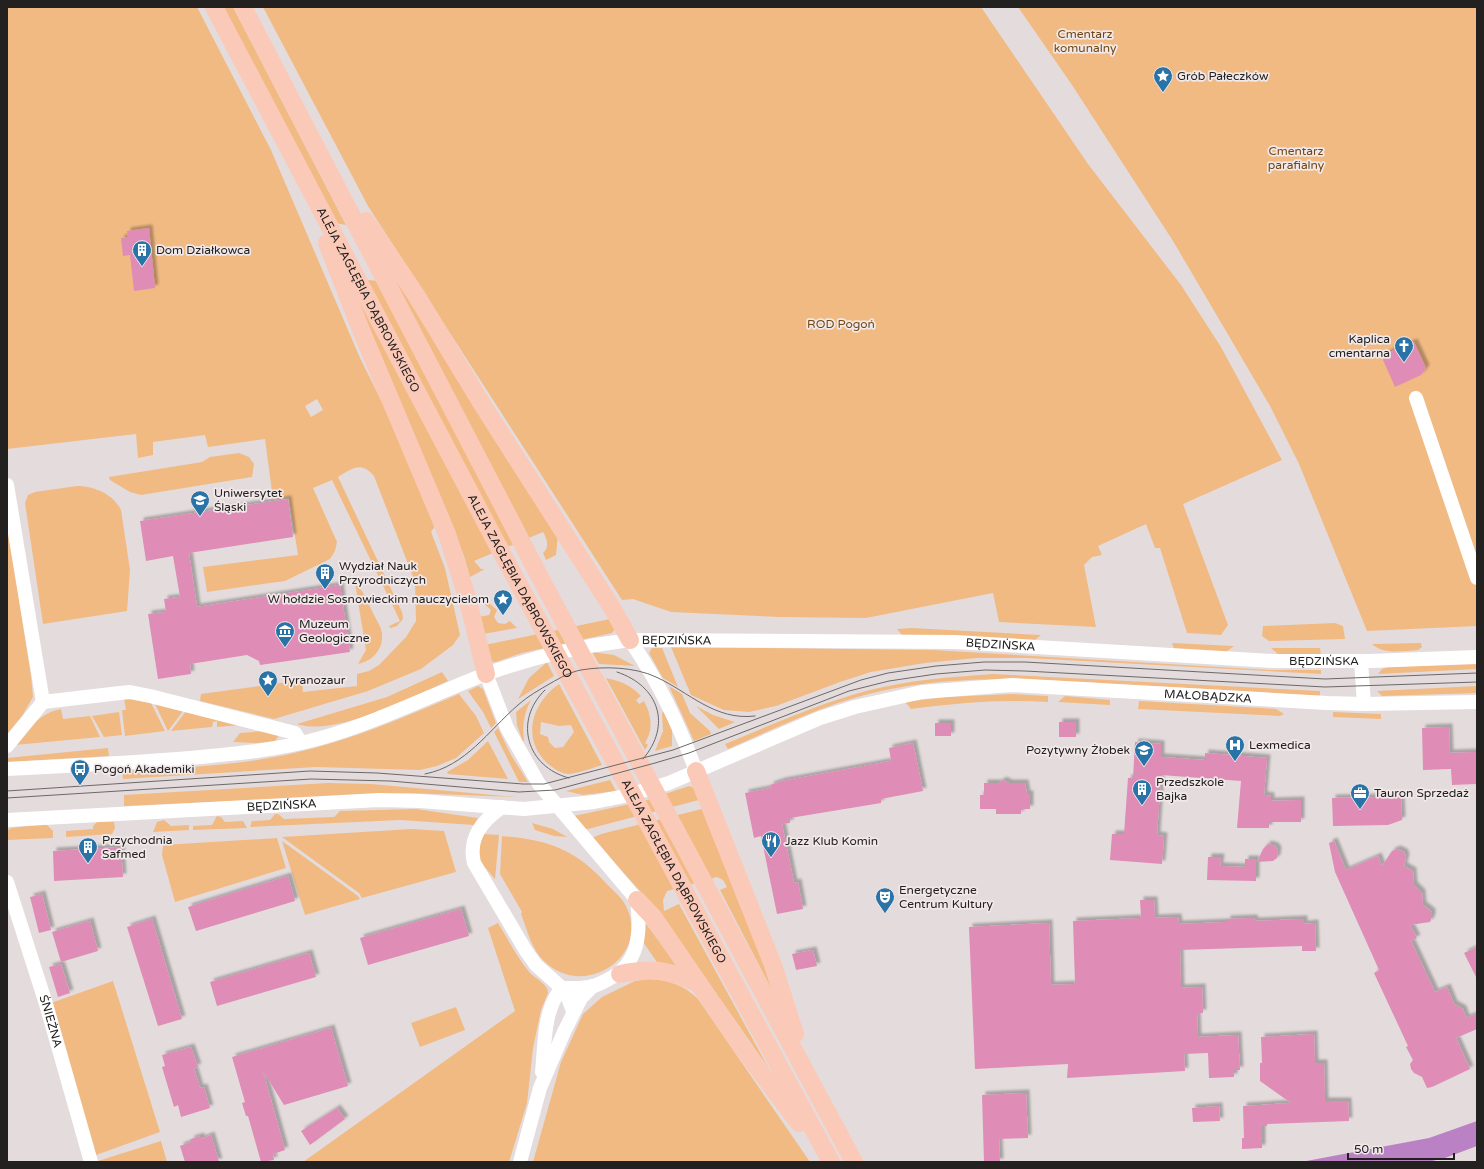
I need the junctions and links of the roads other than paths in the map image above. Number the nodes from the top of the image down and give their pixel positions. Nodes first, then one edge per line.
1 (214, 7) edge
2 (243, 7) edge
3 (324, 162) junction
4 (300, 171) junction
5 (1416, 398) dead end
6 (7, 485) edge
7 (1477, 578) edge
8 (630, 640) junction
9 (1477, 657) edge
10 (1366, 661) junction
11 (486, 674) junction
12 (939, 690) joint
13 (43, 702) junction
14 (1477, 702) edge
15 (1364, 704) junction
16 (300, 744) junction
17 (7, 746) edge
18 (7, 769) edge
19 (696, 771) junction
20 (555, 806) junction
21 (502, 807) junction
22 (7, 820) edge
23 (7, 882) edge
24 (637, 900) junction
25 (620, 974) junction
26 (699, 984) junction
27 (593, 986) junction
28 (562, 988) junction
29 (573, 1011) junction
30 (807, 1074) junction
31 (540, 1088) junction
32 (831, 1161) edge
33 (91, 1162) edge
34 (520, 1162) edge
35 (854, 1162) edge

1 - 4 main road, ALEJA ZAGŁĘBIA DĄBROWSKIEGO
2 - 3 main road, ALEJA ZAGŁĘBIA DĄBROWSKIEGO
3 - 8 main road
3 - 30 main road, ALEJA ZAGŁĘBIA DĄBROWSKIEGO
4 - 11 main road
4 - 32 main road, ALEJA ZAGŁĘBIA DĄBROWSKIEGO
5 - 7 street
6 - 13 street
8 - 10 street, BĘDZIŃSKA
8 - 11 street, BĘDZIŃSKA
8 - 19 street, BĘDZIŃSKA
9 - 10 street
10 - 15 street
11 - 16 street, BĘDZIŃSKA
11 - 20 street
12 - 15 street, MAŁOBĄDZKA
12 - 19 street, BĘDZIŃSKA
13 - 16 street
13 - 17 street
14 - 15 street, MAŁOBĄDZKA
16 - 18 street, BĘDZIŃSKA
19 - 20 street, BĘDZIŃSKA
19 - 30 main road
20 - 21 street, BĘDZIŃSKA
20 - 24 street
21 - 22 street, BĘDZIŃSKA
21 - 28 street
23 - 33 street, ŚNIEŻNA
24 - 25 street
24 - 26 main road
25 - 26 main road
25 - 27 street
26 - 32 main road
27 - 28 street
27 - 29 street
28 - 29 street
28 - 31 street
29 - 31 street
30 - 35 main road, ALEJA ZAGŁĘBIA DĄBROWSKIEGO
31 - 34 street

